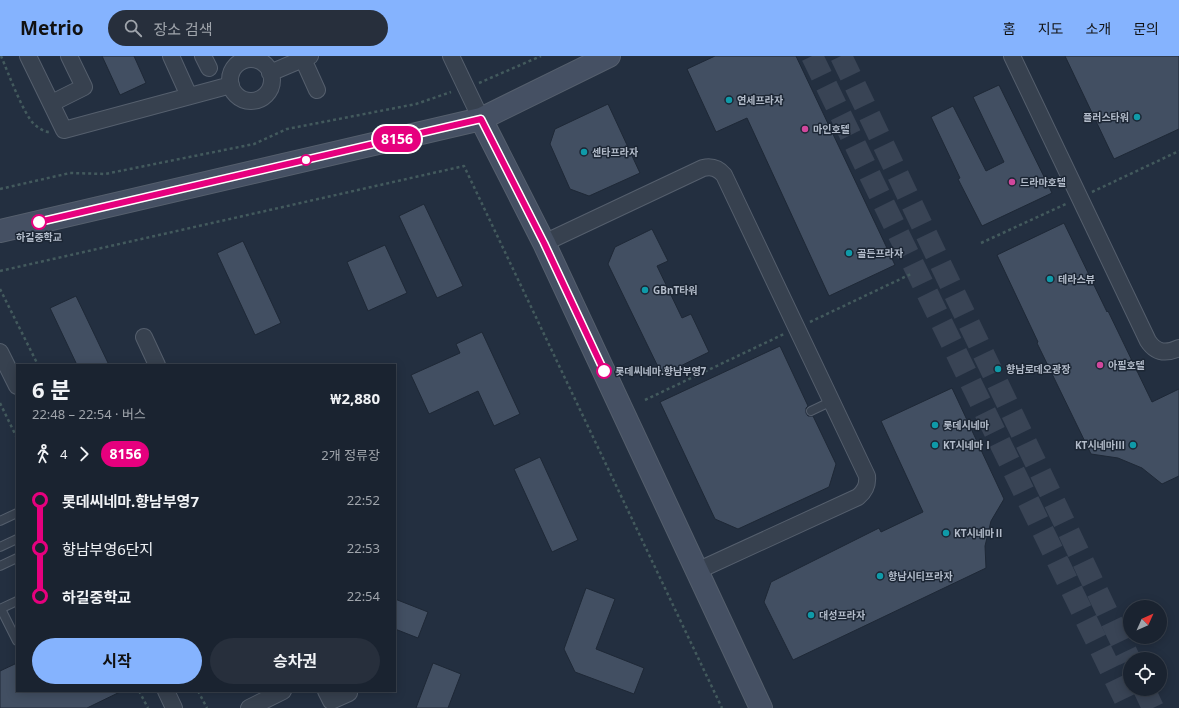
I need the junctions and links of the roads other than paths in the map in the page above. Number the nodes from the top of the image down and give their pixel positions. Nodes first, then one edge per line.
1 (28, 56) edge
2 (69, 56) edge
3 (171, 56) edge
4 (451, 56) edge
5 (609, 56) edge
6 (1012, 56) edge
7 (242, 58) edge
8 (307, 58) edge
9 (270, 73) junction
10 (231, 85) junction
11 (317, 90) dead end
12 (189, 96) junction
13 (52, 103) junction
14 (481, 119) junction
15 (0, 231) edge
16 (544, 243) junction
17 (144, 337) dead end
18 (1179, 348) edge
19 (0, 352) edge
20 (158, 364) edge
21 (16, 384) edge
22 (832, 401) junction
23 (811, 411) dead end
24 (16, 513) edge
25 (0, 521) edge
26 (16, 539) edge
27 (0, 547) edge
28 (16, 558) edge
29 (0, 565) edge
30 (697, 571) junction
31 (16, 602) edge
32 (1, 609) edge
33 (16, 639) edge
34 (166, 692) edge
35 (282, 692) edge
36 (326, 692) edge
37 (349, 692) dead end
38 (174, 708) edge
39 (249, 708) edge
40 (761, 708) edge

1 - 13 street
2 - 13 street
3 - 12 street
4 - 14 street
5 - 14 street
6 - 18 street
7 - 9 street
7 - 10 street
8 - 9 street
8 - 11 street
9 - 10 street
10 - 12 street
12 - 13 street
14 - 15 street
14 - 16 street
16 - 22 street
16 - 30 street
17 - 20 street
19 - 21 street
22 - 23 lane
22 - 30 street
24 - 25 lane
26 - 27 lane
28 - 29 lane
30 - 40 street
31 - 32 lane
32 - 33 lane
34 - 38 street
35 - 39 street
36 - 37 street

